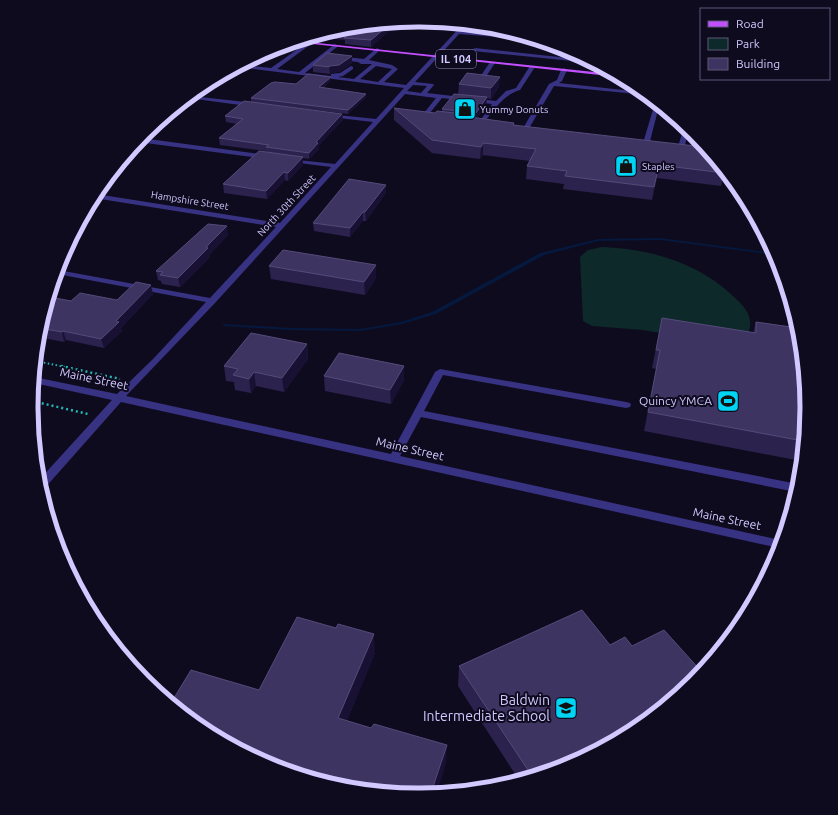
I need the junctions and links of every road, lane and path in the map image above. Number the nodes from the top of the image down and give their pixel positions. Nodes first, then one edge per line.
1 (461, 29) edge
2 (458, 32) junction
3 (485, 34) joint
4 (310, 43) edge
5 (306, 44) edge
6 (335, 46) junction
7 (532, 46) edge
8 (377, 50) junction
9 (475, 50) dead end
10 (322, 56) junction
11 (564, 56) edge
12 (434, 57) junction
13 (365, 61) junction
14 (492, 63) junction
15 (581, 63) edge
16 (375, 64) junction
17 (249, 67) edge
18 (532, 67) junction
19 (272, 70) junction
20 (564, 70) junction
21 (576, 71) junction
22 (300, 74) junction
23 (602, 74) edge
24 (311, 75) junction
25 (356, 80) junction
26 (479, 82) edge
27 (380, 83) junction
28 (552, 84) junction
29 (406, 87) junction
30 (632, 93) edge
31 (422, 95) junction
32 (198, 98) edge
33 (439, 99) junction
34 (459, 103) edge
35 (470, 105) edge
36 (494, 105) junction
37 (260, 106) edge
38 (656, 110) edge
39 (323, 114) edge
40 (415, 117) edge
41 (423, 118) junction
42 (430, 119) edge
43 (378, 121) junction
44 (473, 124) edge
45 (480, 125) junction
46 (487, 126) edge
47 (517, 130) edge
48 (525, 130) junction
49 (532, 131) edge
50 (684, 134) edge
51 (147, 141) edge
52 (633, 144) edge
53 (701, 152) edge
54 (273, 158) edge
55 (281, 159) edge
56 (336, 166) junction
57 (102, 197) edge
58 (281, 225) junction
59 (63, 273) edge
60 (212, 301) junction
61 (42, 362) edge
62 (39, 381) edge
63 (136, 382) junction
64 (119, 398) junction
65 (38, 402) edge
66 (626, 406) dead end
67 (418, 413) junction
68 (103, 417) junction
69 (394, 458) junction
70 (46, 480) edge
71 (791, 487) edge
72 (775, 543) edge

1 - 2 street, North 30th Street
2 - 3 street
2 - 12 street, North 30th Street
3 - 7 street
4 - 6 main road, IL 104
5 - 19 street
6 - 8 main road, IL 104
6 - 10 street
7 - 9 street
7 - 11 street
8 - 12 main road, IL 104
8 - 13 street
10 - 13 street
10 - 22 street
12 - 14 main road, IL 104
12 - 29 street, North 30th Street
13 - 16 street
13 - 24 street
14 - 18 main road, IL 104
14 - 26 street
15 - 21 street
16 - 25 street
16 - 27 street
17 - 19 street
18 - 20 main road, IL 104
18 - 36 street
19 - 22 street
20 - 21 main road, IL 104
20 - 28 street
21 - 23 main road, IL 104
22 - 24 street
24 - 25 street
25 - 27 street
27 - 29 street
28 - 30 street
28 - 48 street
29 - 31 street
29 - 31 street
29 - 43 street, North 30th Street
31 - 33 street
32 - 37 street
33 - 34 street
33 - 36 street
33 - 41 street
35 - 36 street
36 - 45 street
38 - 52 street
39 - 43 street
40 - 41 street
41 - 42 street
43 - 56 street, North 30th Street
44 - 45 street
45 - 46 street
47 - 48 street
48 - 49 street
50 - 53 street
51 - 54 street
55 - 56 street
56 - 58 street, North 30th Street
57 - 58 street, Hampshire Street
58 - 60 street, North 30th Street
59 - 60 street
60 - 63 street, North 30th Street
61 - 63 path
62 - 64 street, Maine Street
63 - 64 street, North 30th Street
64 - 68 street, North 30th Street
64 - 69 street, Maine Street
65 - 68 path
66 - 67 street
67 - 69 street
67 - 71 street
68 - 70 street, North 30th Street
69 - 72 street, Maine Street

